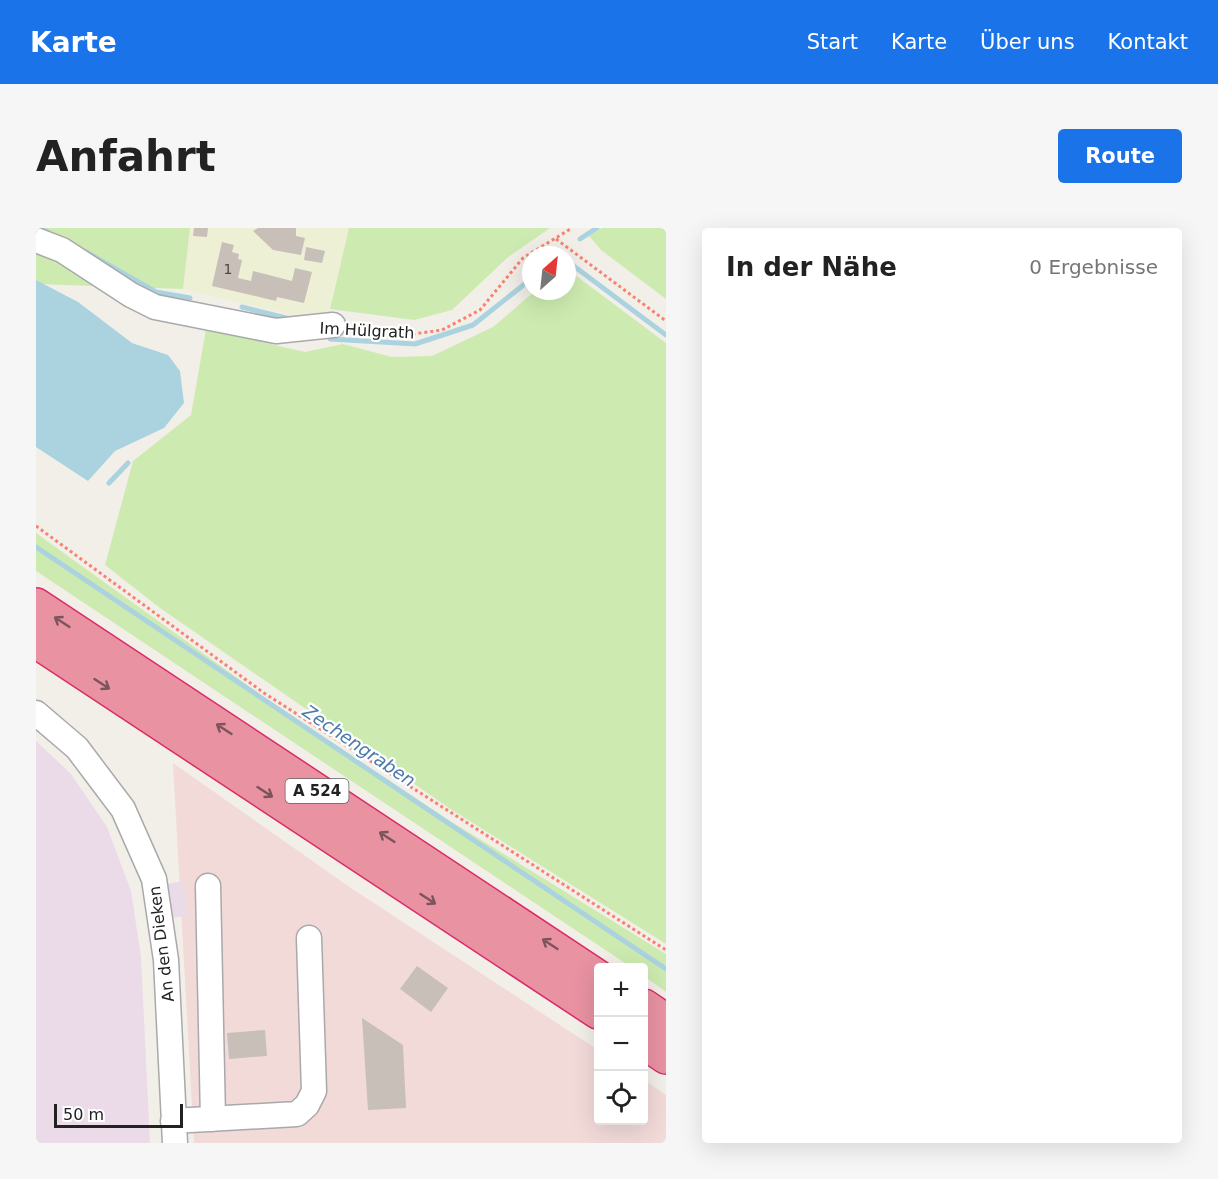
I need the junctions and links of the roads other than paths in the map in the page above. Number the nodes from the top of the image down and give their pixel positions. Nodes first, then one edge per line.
1 (36, 240) edge
2 (333, 325) road end
3 (36, 605) edge
4 (36, 640) edge
5 (36, 713) edge
6 (208, 886) dead end
7 (309, 938) dead end
8 (594, 974) edge
9 (594, 1009) edge
10 (648, 1009) edge
11 (666, 1021) edge
12 (648, 1045) edge
13 (666, 1057) edge
14 (213, 1119) junction
15 (174, 1132) edge

1 - 2 street, Im Hülgrath
8 -> 3 highway, A 524
4 -> 9 highway, A 524
5 - 15 street, An den Dieken
6 - 14 street
7 - 14 street
10 - 11 highway
12 - 13 highway
14 - 15 street

